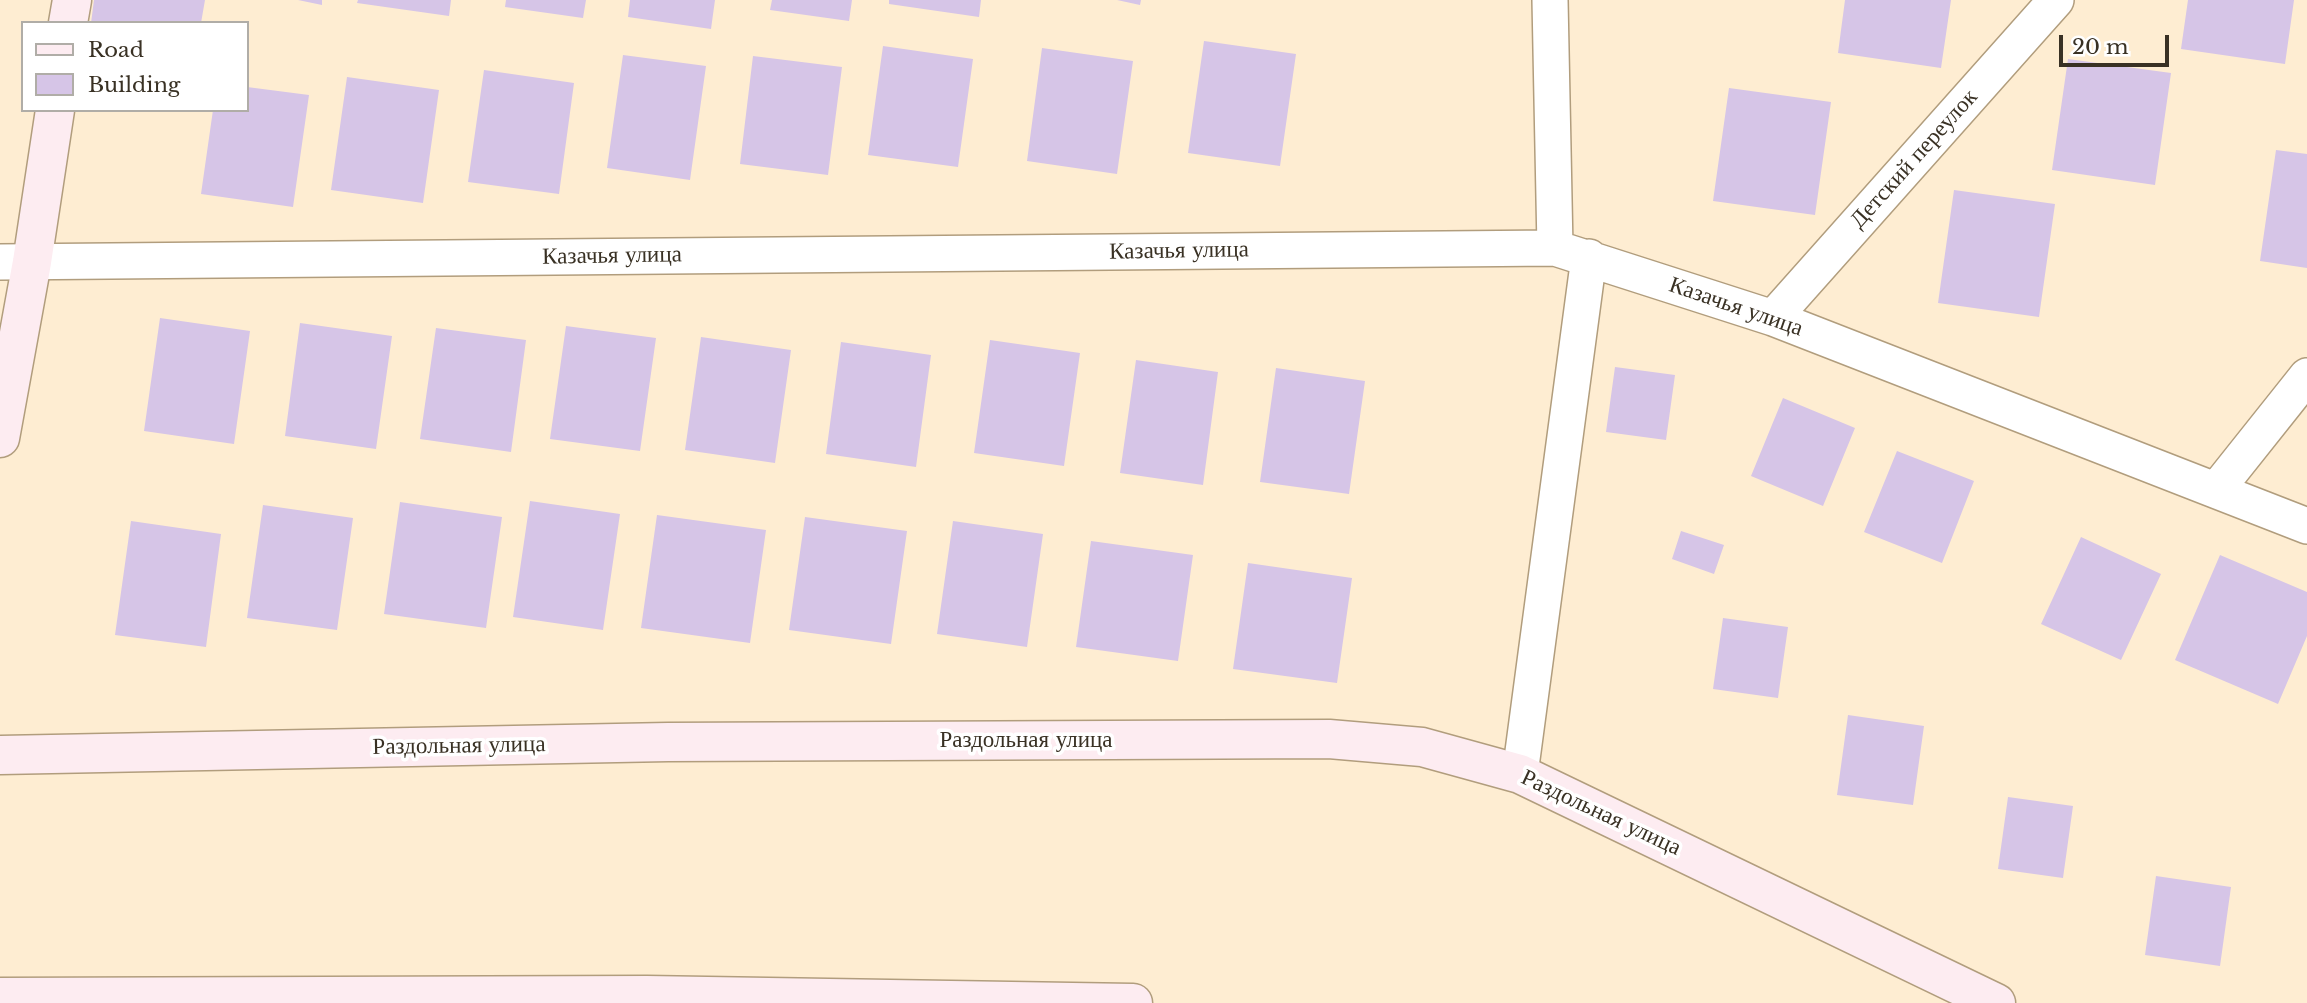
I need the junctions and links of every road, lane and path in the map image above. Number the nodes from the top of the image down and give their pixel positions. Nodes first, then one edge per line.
1 (72, 0) edge
2 (1549, 0) edge
3 (2056, 0) edge
4 (68, 21) edge
5 (54, 112) edge
6 (1555, 248) junction
7 (1589, 257) junction
8 (16, 262) edge
9 (1773, 318) junction
10 (2307, 376) edge
11 (0, 438) edge
12 (2217, 489) junction
13 (2307, 526) edge
14 (0, 755) edge
15 (1520, 774) junction
16 (0, 997) edge
17 (1133, 1003) edge
18 (1996, 1003) edge

1 - 4 street
2 - 6 street
3 - 9 street, Детский переулок
5 - 8 street
6 - 7 street, Казачья улица
6 - 8 street, Казачья улица
7 - 9 street, Казачья улица
7 - 15 street
8 - 11 street
9 - 12 street, Казачья улица
10 - 12 street
12 - 13 street, Казачья улица
14 - 15 street, Раздольная улица
15 - 18 street, Раздольная улица
16 - 17 street

